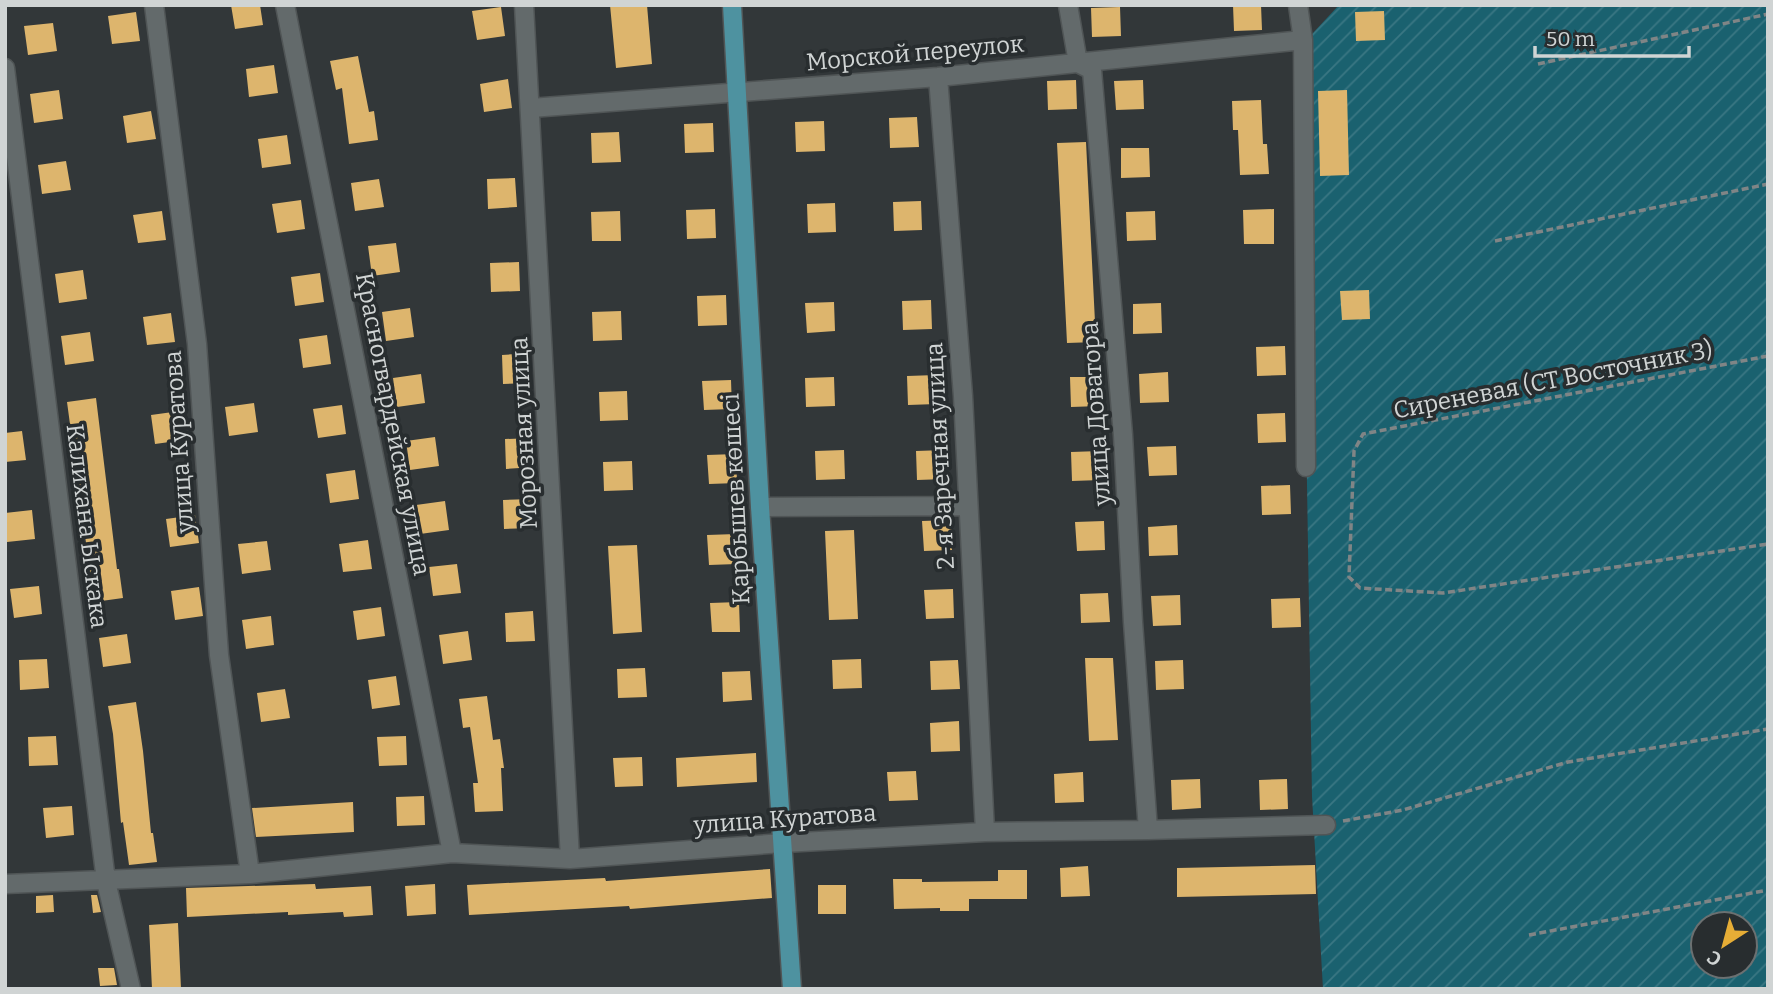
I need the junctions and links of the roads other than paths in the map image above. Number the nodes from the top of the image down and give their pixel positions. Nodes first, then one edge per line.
1 (154, 5) edge
2 (285, 5) edge
3 (524, 5) edge
4 (732, 5) edge
5 (1068, 5) edge
6 (1298, 5) edge
7 (1303, 40) junction
8 (1078, 63) junction
9 (5, 68) edge
10 (938, 77) junction
11 (739, 93) junction
12 (531, 108) junction
13 (1306, 467) dead end
14 (760, 506) junction
15 (968, 506) junction
16 (1326, 825) road end
17 (1148, 830) junction
18 (985, 832) junction
19 (783, 843) junction
20 (452, 853) junction
21 (570, 859) junction
22 (250, 874) junction
23 (106, 881) junction
24 (5, 884) edge
25 (131, 989) edge
26 (792, 989) edge

1 - 22 street, улица Куратова
2 - 20 street, Красногвардейская улица
3 - 12 street, Морозная улица
4 - 11 main road, Қарбышев көшесі
5 - 8 street, улица Доватора
6 - 7 street
7 - 8 street, Морской переулок
7 - 13 street
8 - 10 street, Морской переулок
8 - 17 street, улица Доватора
9 - 23 street, Калихана Ыскака
10 - 11 street, Морской переулок
10 - 15 street, 2-я Заречная улица
11 - 12 street, Морской переулок
11 - 14 main road, Қарбышев көшесі
12 - 21 street, Морозная улица
14 - 15 street
14 - 19 main road, Қарбышев көшесі
15 - 18 street, 2-я Заречная улица
16 - 17 street, улица Куратова
17 - 18 street, улица Куратова
18 - 19 street, улица Куратова
19 - 21 street, улица Куратова
19 - 26 main road, Қарбышев көшесі
20 - 21 street, улица Куратова
20 - 22 street, улица Куратова
22 - 23 street, улица Куратова
23 - 24 street, улица Куратова
23 - 25 street, Калихана Ыскака

